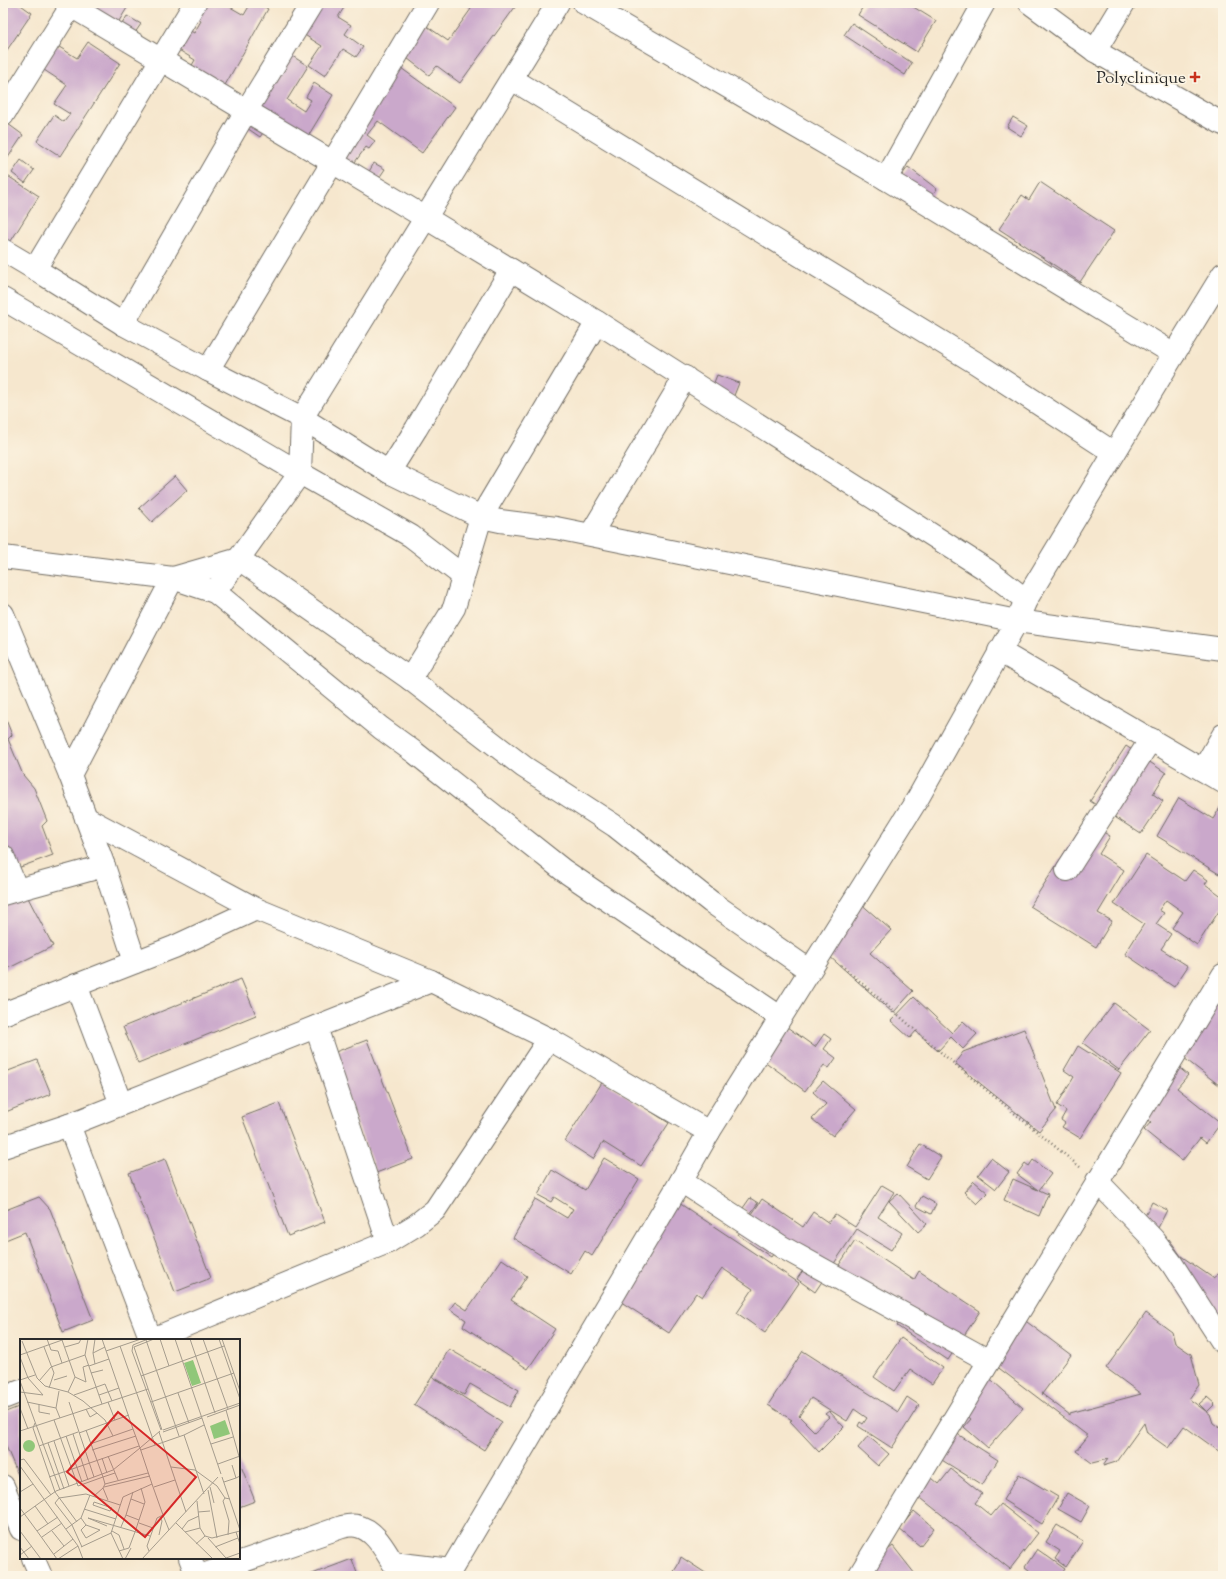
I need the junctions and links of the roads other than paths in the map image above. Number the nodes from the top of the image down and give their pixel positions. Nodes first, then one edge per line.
1 (195, 3) edge
2 (312, 3) edge
3 (428, 3) edge
4 (558, 3) edge
5 (584, 3) edge
6 (984, 3) edge
7 (1030, 3) edge
8 (1124, 3) edge
9 (70, 4) edge
10 (1095, 51) junction
11 (161, 60) junction
12 (512, 79) junction
13 (246, 111) junction
14 (3, 115) edge
15 (1223, 124) edge
16 (332, 163) junction
17 (886, 179) junction
18 (426, 218) junction
19 (3, 250) edge
20 (35, 269) junction
21 (511, 270) junction
22 (1223, 274) edge
23 (3, 299) edge
24 (597, 322) junction
25 (123, 324) junction
26 (1174, 354) junction
27 (208, 370) junction
28 (685, 377) junction
29 (302, 418) junction
30 (1114, 453) junction
31 (389, 472) junction
32 (300, 473) junction
33 (481, 517) junction
34 (591, 534) junction
35 (3, 557) edge
36 (239, 559) junction
37 (463, 576) junction
38 (173, 578) junction
39 (215, 592) junction
40 (1026, 600) junction
41 (3, 614) edge
42 (1017, 621) junction
43 (1223, 648) edge
44 (999, 652) junction
45 (410, 679) junction
46 (1223, 735) edge
47 (1151, 740) junction
48 (1203, 770) junction
49 (70, 775) junction
50 (1223, 782) edge
51 (86, 818) junction
52 (3, 856) edge
53 (104, 866) junction
54 (1067, 870) dead end
55 (10, 892) edge
56 (256, 909) junction
57 (135, 962) junction
58 (809, 970) junction
59 (1223, 974) edge
60 (431, 981) junction
61 (76, 985) junction
62 (3, 1014) edge
63 (780, 1017) junction
64 (316, 1027) junction
65 (549, 1039) junction
66 (121, 1104) junction
67 (69, 1125) junction
68 (709, 1132) junction
69 (3, 1147) edge
70 (681, 1181) junction
71 (1097, 1181) junction
72 (388, 1242) junction
73 (150, 1339) edge
74 (152, 1339) edge
75 (1223, 1343) edge
76 (989, 1361) junction
77 (20, 1391) edge
78 (3, 1398) edge
79 (3, 1486) edge
80 (20, 1527) edge
81 (33, 1559) edge
82 (190, 1559) edge
83 (391, 1570) edge
84 (450, 1573) edge
85 (41, 1576) edge
86 (198, 1576) edge
87 (859, 1576) edge

1 - 11 street
2 - 13 street
3 - 16 street
4 - 12 street
5 - 17 street
6 - 17 street
7 - 10 street
8 - 10 street
9 - 11 street
9 - 14 street
10 - 15 street
11 - 13 street
11 - 20 street
12 - 18 street
12 - 30 street
13 - 16 street
13 - 25 street
16 - 18 street
16 - 27 street
17 - 26 street
18 - 21 street
18 - 29 street
19 - 20 street
20 - 25 street
21 - 24 street
21 - 31 street
22 - 26 street
23 - 32 street
24 - 28 street
24 - 33 street
25 - 27 street
26 - 30 street
27 - 29 street
28 - 34 street
28 - 40 street
29 - 31 street
29 - 32 street
30 - 40 street
31 - 33 street
32 - 36 street
32 - 37 street
33 - 34 street
33 - 37 street
34 - 42 street
35 - 38 street
36 - 38 street
36 - 39 street
36 - 45 street
37 - 45 street
38 - 39 street
38 - 49 street
39 - 63 street
40 - 42 street
41 - 49 street
42 - 43 street
42 - 44 street
44 - 47 street
44 - 58 street
45 - 58 street
46 - 48 street
47 - 48 street
47 - 54 street
48 - 50 street
49 - 51 street
51 - 53 street
51 - 56 street
52 - 55 street
53 - 55 street
53 - 57 street
56 - 57 street
56 - 60 street
57 - 61 street
58 - 63 street
59 - 71 street
60 - 64 street
60 - 65 street
61 - 62 street
61 - 66 street
63 - 68 street
64 - 66 street
64 - 72 street
65 - 68 street
65 - 72 street
66 - 67 street
67 - 69 street
67 - 73 street
68 - 70 street
70 - 76 street
70 - 84 street
71 - 75 street
71 - 76 street
72 - 74 street
76 - 87 street
77 - 78 street
79 - 80 street
81 - 85 street
82 - 86 street
83 - 84 street
83 - 86 street

